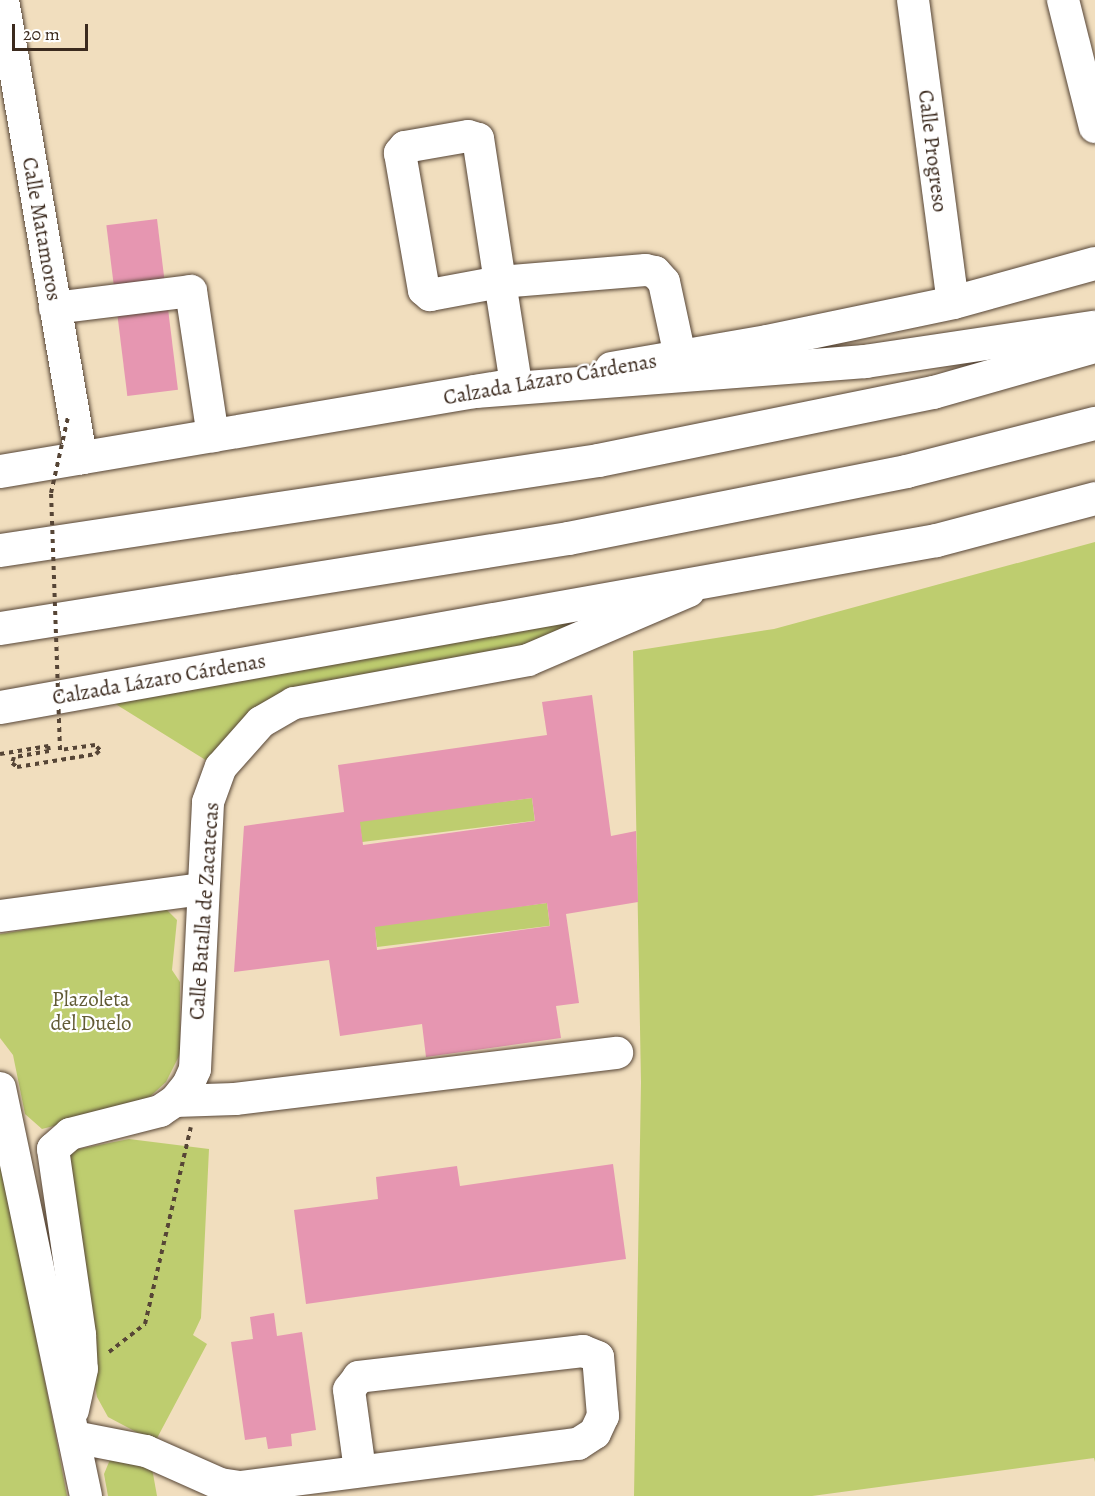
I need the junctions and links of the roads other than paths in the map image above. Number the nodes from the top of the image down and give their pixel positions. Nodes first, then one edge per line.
1 (3, 0) edge
2 (913, 0) edge
3 (1063, 0) edge
4 (7, 69) edge
5 (1095, 127) edge
6 (1095, 263) edge
7 (500, 282) junction
8 (953, 302) junction
9 (55, 308) junction
10 (1095, 327) edge
11 (1095, 346) edge
12 (680, 356) junction
13 (516, 384) junction
14 (475, 391) junction
15 (1095, 423) edge
16 (213, 436) junction
17 (81, 458) junction
18 (0, 471) edge
19 (1095, 498) edge
20 (0, 550) edge
21 (706, 583) junction
22 (0, 628) edge
23 (0, 707) edge
24 (202, 889) junction
25 (0, 916) edge
26 (617, 1053) dead end
27 (0, 1088) edge
28 (185, 1101) junction
29 (53, 1149) junction
30 (15, 1150) junction
31 (72, 1428) junction
32 (360, 1470) junction
33 (313, 1486) edge
34 (86, 1496) edge

1 - 4 street, Calle Matamoros
2 - 8 street, Calle Progreso
3 - 5 street
4 - 9 street, Calle Matamoros
6 - 8 main road, Calzada Lázaro Cárdenas
7 - 7 street
7 - 12 street
7 - 13 street
8 - 12 main road, Calzada Lázaro Cárdenas
9 - 16 street
9 - 17 street, Calle Matamoros
10 - 14 main road
11 - 20 main road
12 - 13 main road, Calzada Lázaro Cárdenas
13 - 14 main road, Calzada Lázaro Cárdenas
14 - 16 main road, Calzada Lázaro Cárdenas
15 - 22 main road
16 - 17 main road, Calzada Lázaro Cárdenas
17 - 18 main road, Calzada Lázaro Cárdenas
19 - 21 main road, Calzada Lázaro Cárdenas
21 - 23 main road, Calzada Lázaro Cárdenas
21 - 24 street, Calle Batalla de Zacatecas
24 - 25 street
24 - 28 street, Calle Batalla de Zacatecas
26 - 28 street
27 - 30 street
28 - 29 street
29 - 30 street
29 - 31 street
30 - 31 street
31 - 33 street
31 - 34 street
32 - 32 street
32 - 33 street

